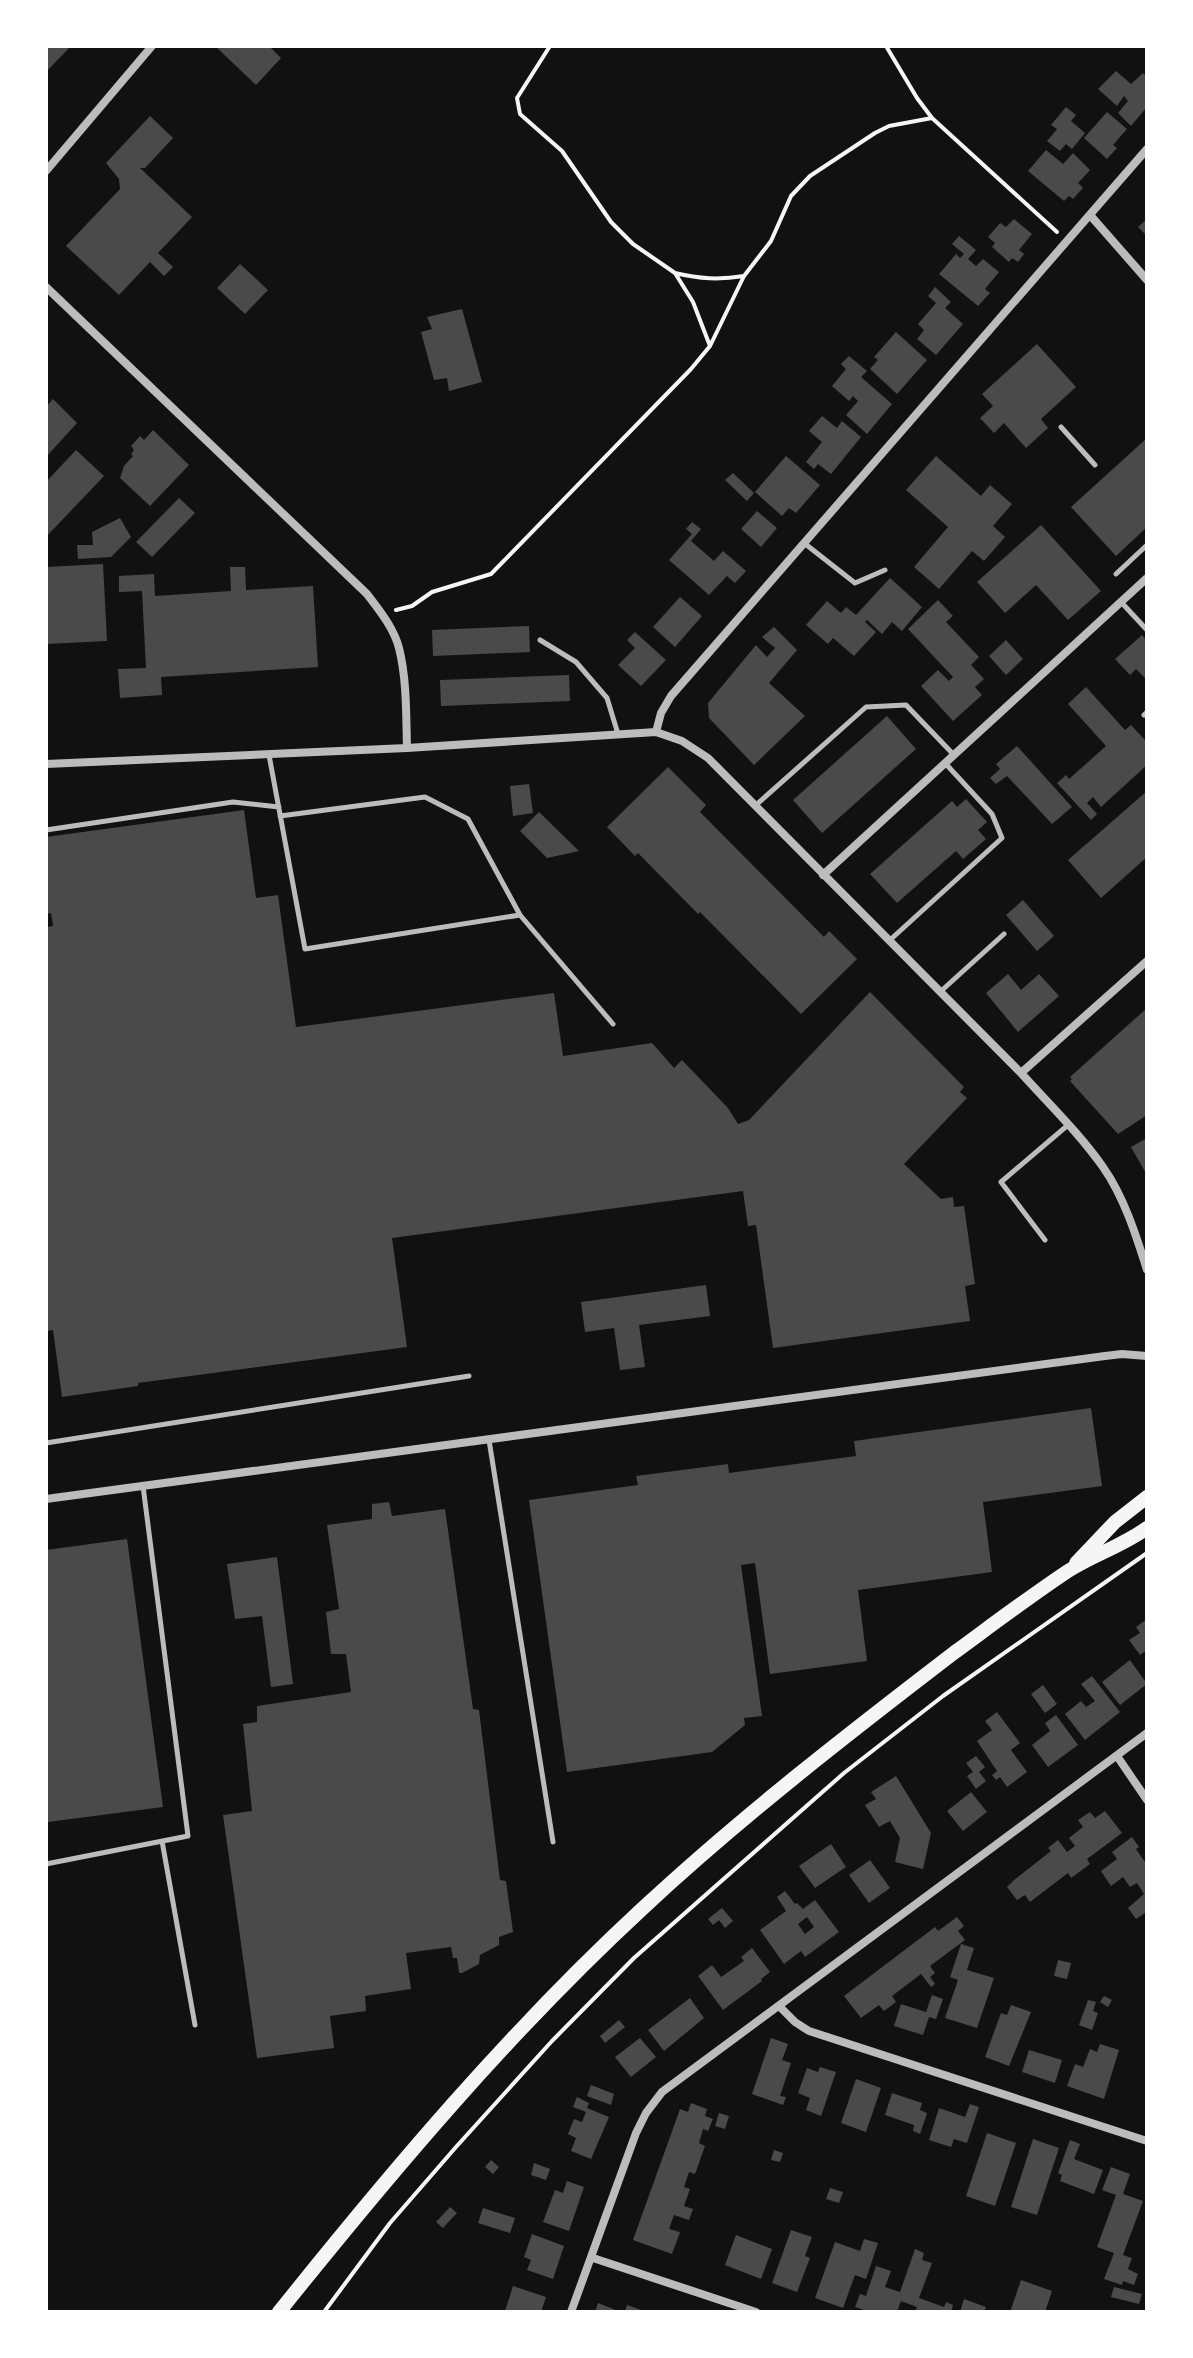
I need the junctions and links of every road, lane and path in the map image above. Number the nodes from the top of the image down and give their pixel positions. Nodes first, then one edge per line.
1 (152, 46) edge
2 (550, 46) edge
3 (886, 46) edge
4 (932, 118) junction
5 (1147, 149) edge
6 (46, 171) edge
7 (1090, 215) junction
8 (1068, 241) junction
9 (675, 273) junction
10 (744, 276) junction
11 (1147, 280) edge
12 (46, 287) edge
13 (710, 346) junction
14 (1061, 427) dead end
15 (1095, 465) dead end
16 (804, 543) junction
17 (1147, 545) edge
18 (885, 570) dead end
19 (1116, 574) dead end
20 (1147, 578) edge
21 (1121, 602) junction
22 (382, 614) junction
23 (1147, 630) edge
24 (540, 640) dead end
25 (656, 732) junction
26 (618, 735) junction
27 (407, 748) junction
28 (269, 754) junction
29 (954, 755) junction
30 (945, 763) junction
31 (46, 764) edge
32 (755, 806) junction
33 (279, 807) junction
34 (280, 816) junction
35 (46, 830) edge
36 (823, 875) junction
37 (520, 915) junction
38 (1004, 934) dead end
39 (888, 941) junction
40 (1147, 961) edge
41 (940, 992) junction
42 (613, 1024) dead end
43 (1021, 1073) junction
44 (1068, 1125) junction
45 (1045, 1240) dead end
46 (1144, 1247) edge
47 (1147, 1270) edge
48 (1147, 1356) edge
49 (469, 1376) dead end
50 (489, 1439) junction
51 (46, 1443) edge
52 (143, 1486) junction
53 (1147, 1497) edge
54 (46, 1499) edge
55 (1147, 1528) edge
56 (1147, 1553) edge
57 (1070, 1569) junction
58 (1147, 1733) edge
59 (1117, 1756) junction
60 (1147, 1800) edge
61 (162, 1841) junction
62 (553, 1842) dead end
63 (46, 1864) edge
64 (779, 2006) junction
65 (195, 2025) dead end
66 (1147, 2141) edge
67 (593, 2258) junction
68 (279, 2312) edge
69 (324, 2312) edge
70 (571, 2312) edge
71 (756, 2312) edge

1 - 6 street
2 - 9 path
3 - 4 path
4 - 8 path
4 - 10 path
5 - 7 street
7 - 8 street
7 - 11 street
8 - 16 street
9 - 10 path
9 - 13 path
10 - 13 path
12 - 22 street
13 - 22 path
14 - 15 lane
16 - 18 lane
16 - 25 street
17 - 19 lane
20 - 21 street
21 - 23 lane
21 - 29 street
22 - 27 street
24 - 26 lane
25 - 26 street
25 - 32 street
26 - 27 street
27 - 28 street
28 - 31 street
28 - 33 lane
29 - 30 street
29 - 32 lane
30 - 36 street
30 - 39 lane
32 - 36 street
33 - 34 lane
33 - 35 lane
34 - 37 lane
34 - 37 lane
36 - 39 street
37 - 42 lane
38 - 41 lane
39 - 41 street
40 - 43 street
41 - 43 street
43 - 44 street
44 - 45 lane
44 - 46 street
46 - 47 street
48 - 50 street
49 - 51 lane
50 - 52 street
50 - 62 lane
52 - 54 street
52 - 61 lane
53 - 57 main road
55 - 57 main road
56 - 69 path
57 - 68 main road
58 - 59 street
59 - 60 street
59 - 64 street
61 - 63 lane
61 - 65 lane
64 - 66 street
64 - 67 street
67 - 70 street
67 - 71 street

